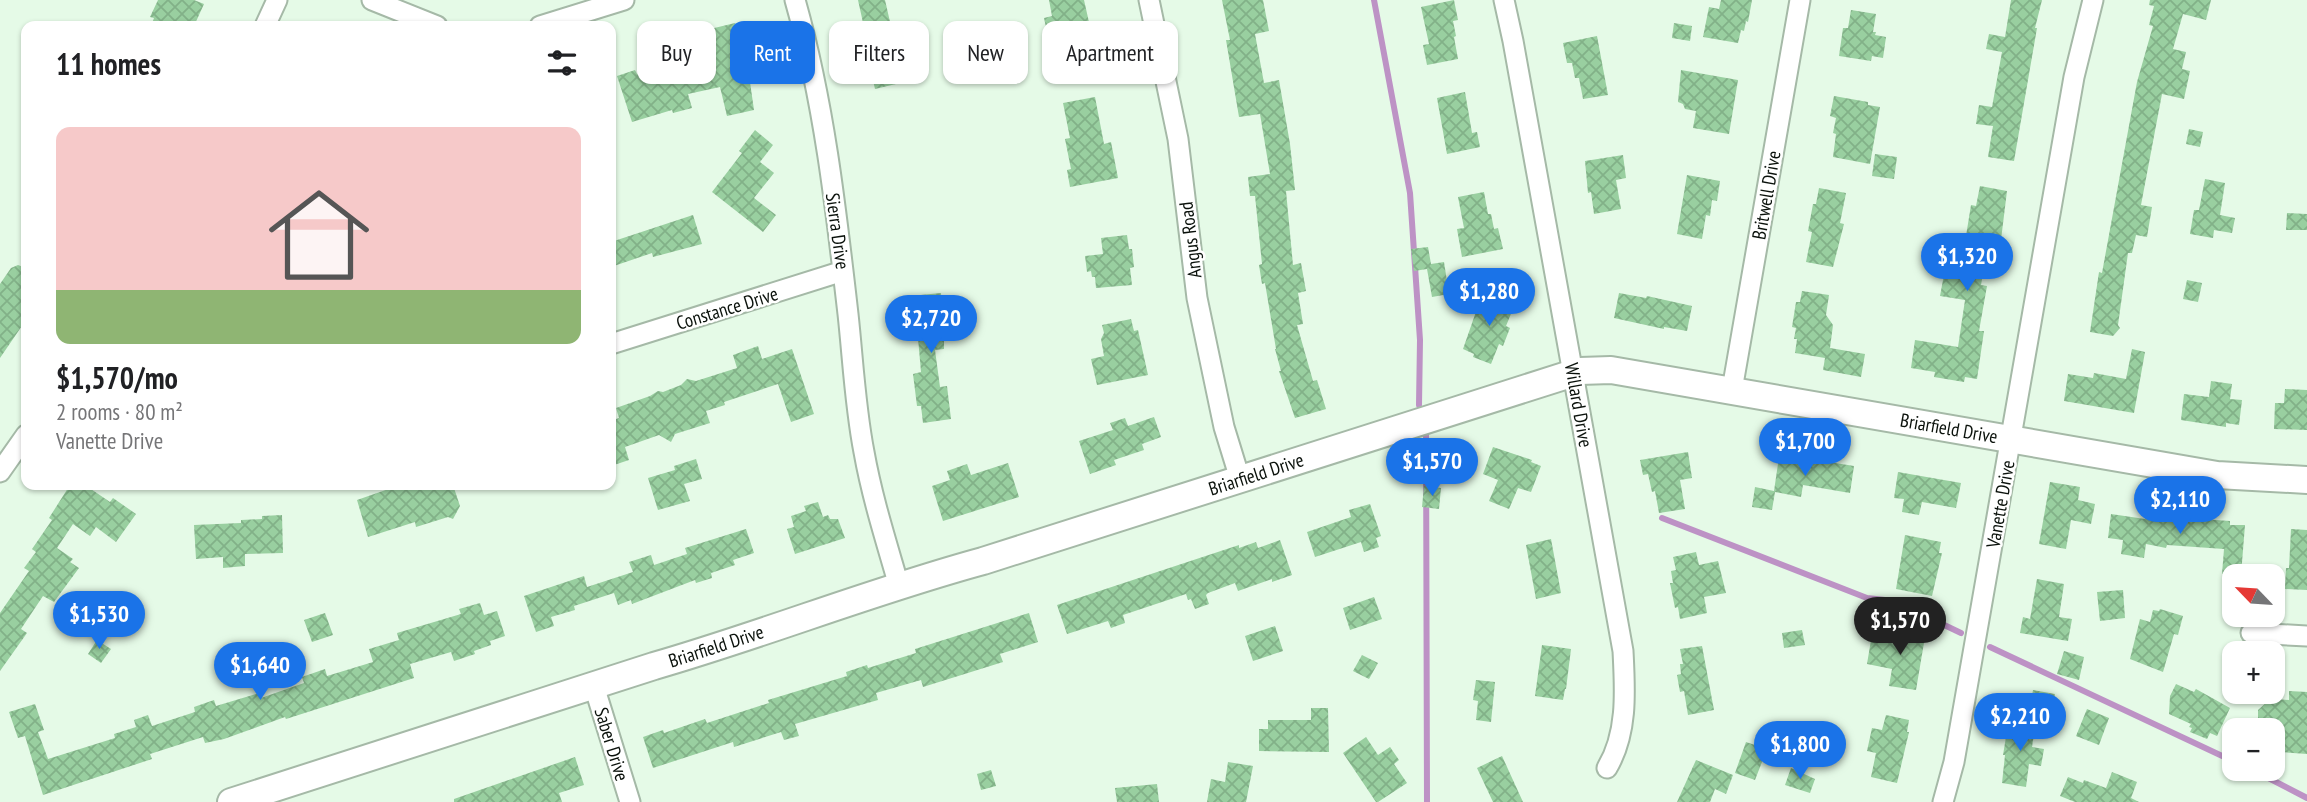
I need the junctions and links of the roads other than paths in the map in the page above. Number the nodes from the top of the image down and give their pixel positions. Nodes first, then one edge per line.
1 (277, 0) edge
2 (372, 0) edge
3 (624, 0) edge
4 (794, 0) edge
5 (1149, 0) edge
6 (1504, 0) edge
7 (1800, 0) edge
8 (2093, 0) edge
9 (267, 21) edge
10 (424, 21) edge
11 (556, 21) edge
12 (843, 271) junction
13 (616, 342) edge
14 (1574, 373) junction
15 (1732, 390) junction
16 (2011, 439) junction
17 (21, 442) edge
18 (0, 471) edge
19 (1240, 479) junction
20 (2307, 480) edge
21 (899, 586) junction
22 (2251, 633) dead end
23 (2307, 636) edge
24 (594, 686) junction
25 (1607, 768) dead end
26 (231, 802) edge
27 (629, 802) edge
28 (1943, 802) edge

1 - 9 street
2 - 10 street
3 - 11 street
4 - 12 street, Sierra Drive
5 - 19 street, Angus Road
6 - 14 street, Willard Drive
7 - 15 street, Britwell Drive
8 - 16 street, Vanette Drive
12 - 13 street, Constance Drive
12 - 21 street, Sierra Drive
14 - 15 street, Briarfield Drive
14 - 19 street, Briarfield Drive
14 - 25 street, Willard Drive
15 - 16 street, Briarfield Drive
16 - 20 street, Briarfield Drive
16 - 28 street, Vanette Drive
17 - 18 street
19 - 21 street, Briarfield Drive
21 - 24 street, Briarfield Drive
22 - 23 street
24 - 26 street, Briarfield Drive
24 - 27 street, Saber Drive

